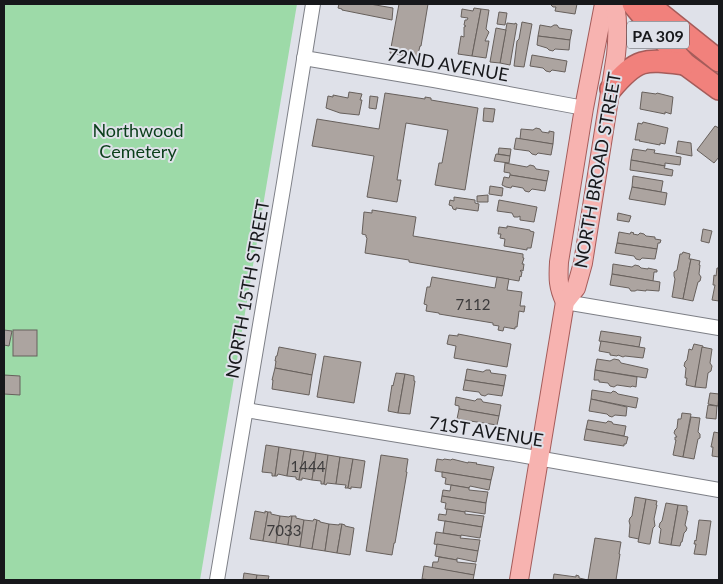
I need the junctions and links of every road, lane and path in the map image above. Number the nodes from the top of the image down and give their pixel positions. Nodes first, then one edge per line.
1 (314, 4) edge
2 (604, 4) edge
3 (615, 4) edge
4 (633, 4) edge
5 (654, 8) edge
6 (719, 44) edge
7 (304, 58) junction
8 (719, 61) edge
9 (687, 66) junction
10 (610, 89) junction
11 (719, 89) edge
12 (719, 100) edge
13 (584, 108) junction
14 (565, 302) junction
15 (719, 328) edge
16 (246, 410) junction
17 (539, 459) junction
18 (719, 490) edge
19 (217, 580) edge
20 (519, 580) edge

1 - 7 street, NORTH 15TH STREET
2 - 13 main road, NORTH BROAD STREET
3 - 10 main road, NORTH BROAD STREET
4 - 9 highway, PA 309
5 - 6 highway
5 - 8 highway
7 - 13 street, 72ND AVENUE
7 - 16 street, NORTH 15TH STREET
9 - 10 highway
9 - 11 highway
9 - 12 highway
10 - 14 main road, NORTH BROAD STREET
13 - 14 main road, NORTH BROAD STREET
14 - 15 street
14 - 17 main road, NORTH BROAD STREET
16 - 17 street, 71ST AVENUE
16 - 19 street, NORTH 15TH STREET
17 - 18 street, 71ST AVENUE
17 - 20 main road, NORTH BROAD STREET

